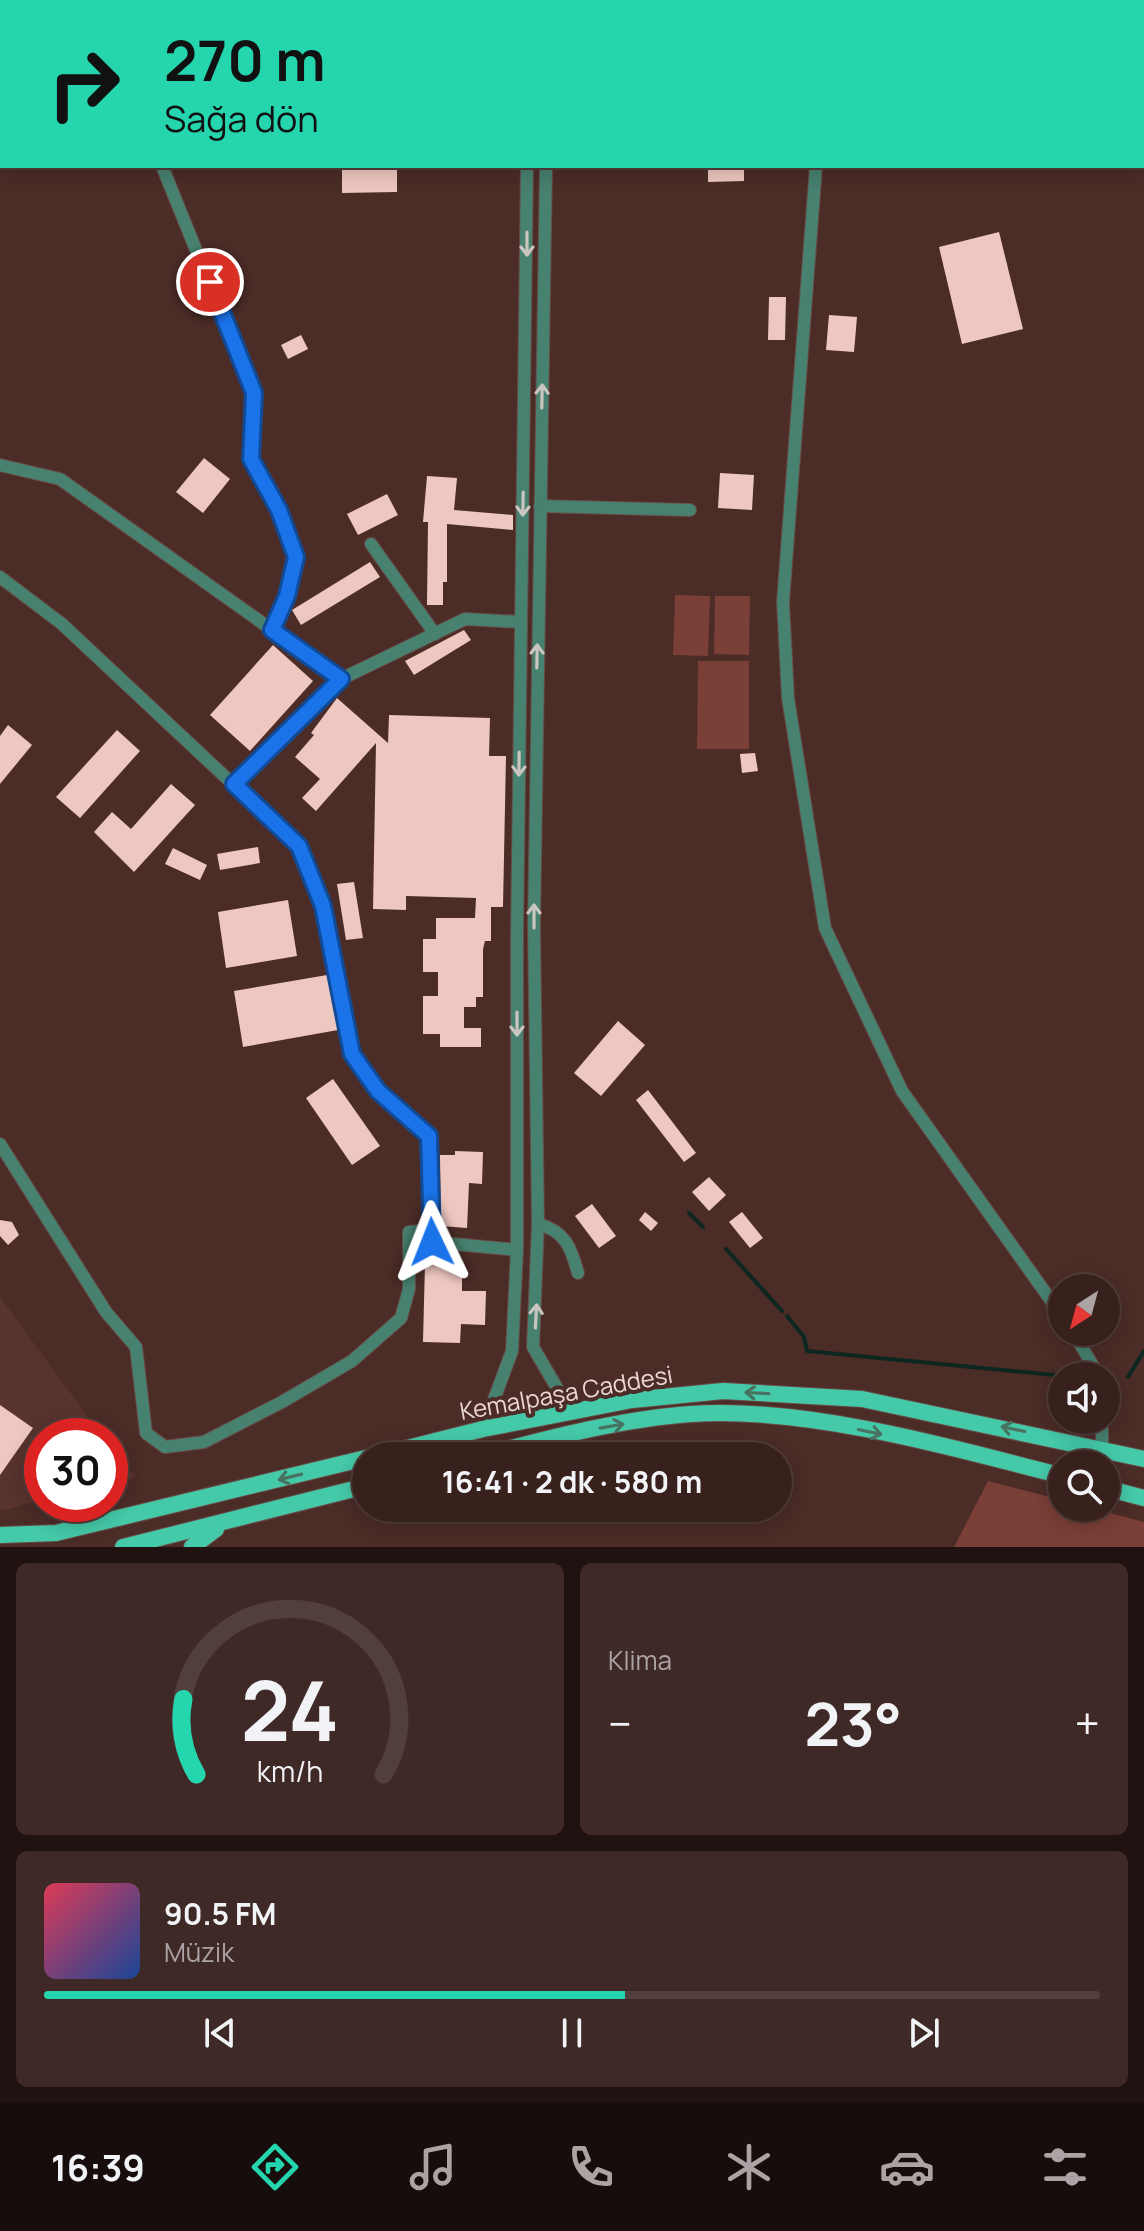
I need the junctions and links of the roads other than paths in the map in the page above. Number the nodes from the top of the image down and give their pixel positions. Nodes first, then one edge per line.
1 (163, 168) edge
2 (527, 168) edge
3 (546, 168) edge
4 (816, 168) edge
5 (0, 465) edge
6 (540, 506) junction
7 (690, 510) dead end
8 (371, 544) dead end
9 (0, 577) edge
10 (521, 622) junction
11 (272, 630) junction
12 (435, 634) junction
13 (341, 679) junction
14 (234, 784) junction
15 (0, 1144) edge
16 (538, 1224) junction
17 (431, 1230) junction
18 (517, 1250) junction
19 (578, 1273) dead end
20 (1048, 1296) edge
21 (571, 1412) junction
22 (483, 1429) junction
23 (1102, 1434) edge
24 (431, 1442) edge
25 (547, 1442) edge
26 (1102, 1449) junction
27 (1144, 1459) edge
28 (352, 1461) edge
29 (1048, 1473) edge
30 (352, 1490) edge
31 (1120, 1492) edge
32 (1144, 1498) edge
33 (223, 1524) junction
34 (0, 1535) edge
35 (123, 1547) edge
36 (192, 1547) edge

1 - 11 street
2 -> 10 street
6 -> 3 street
4 - 20 street
5 - 11 street
6 - 7 street
16 -> 6 street
8 - 12 street
9 - 14 street
10 - 12 street
10 -> 18 street
11 - 13 street
12 - 13 street
13 - 14 street
14 - 17 street
15 - 17 street
16 - 19 street
21 -> 16 street
17 - 18 street
18 - 22 street
21 - 22 main road, Kemalpaşa Caddesi
26 -> 21 main road, Kemalpaşa Caddesi
22 - 24 main road, Kemalpaşa Caddesi
23 - 26 street
25 -> 29 main road, Kemalpaşa Caddesi
26 - 27 main road, Kemalpaşa Caddesi
28 -> 34 main road
30 - 33 main road
31 - 32 main road
33 - 35 main road
33 - 36 main road

